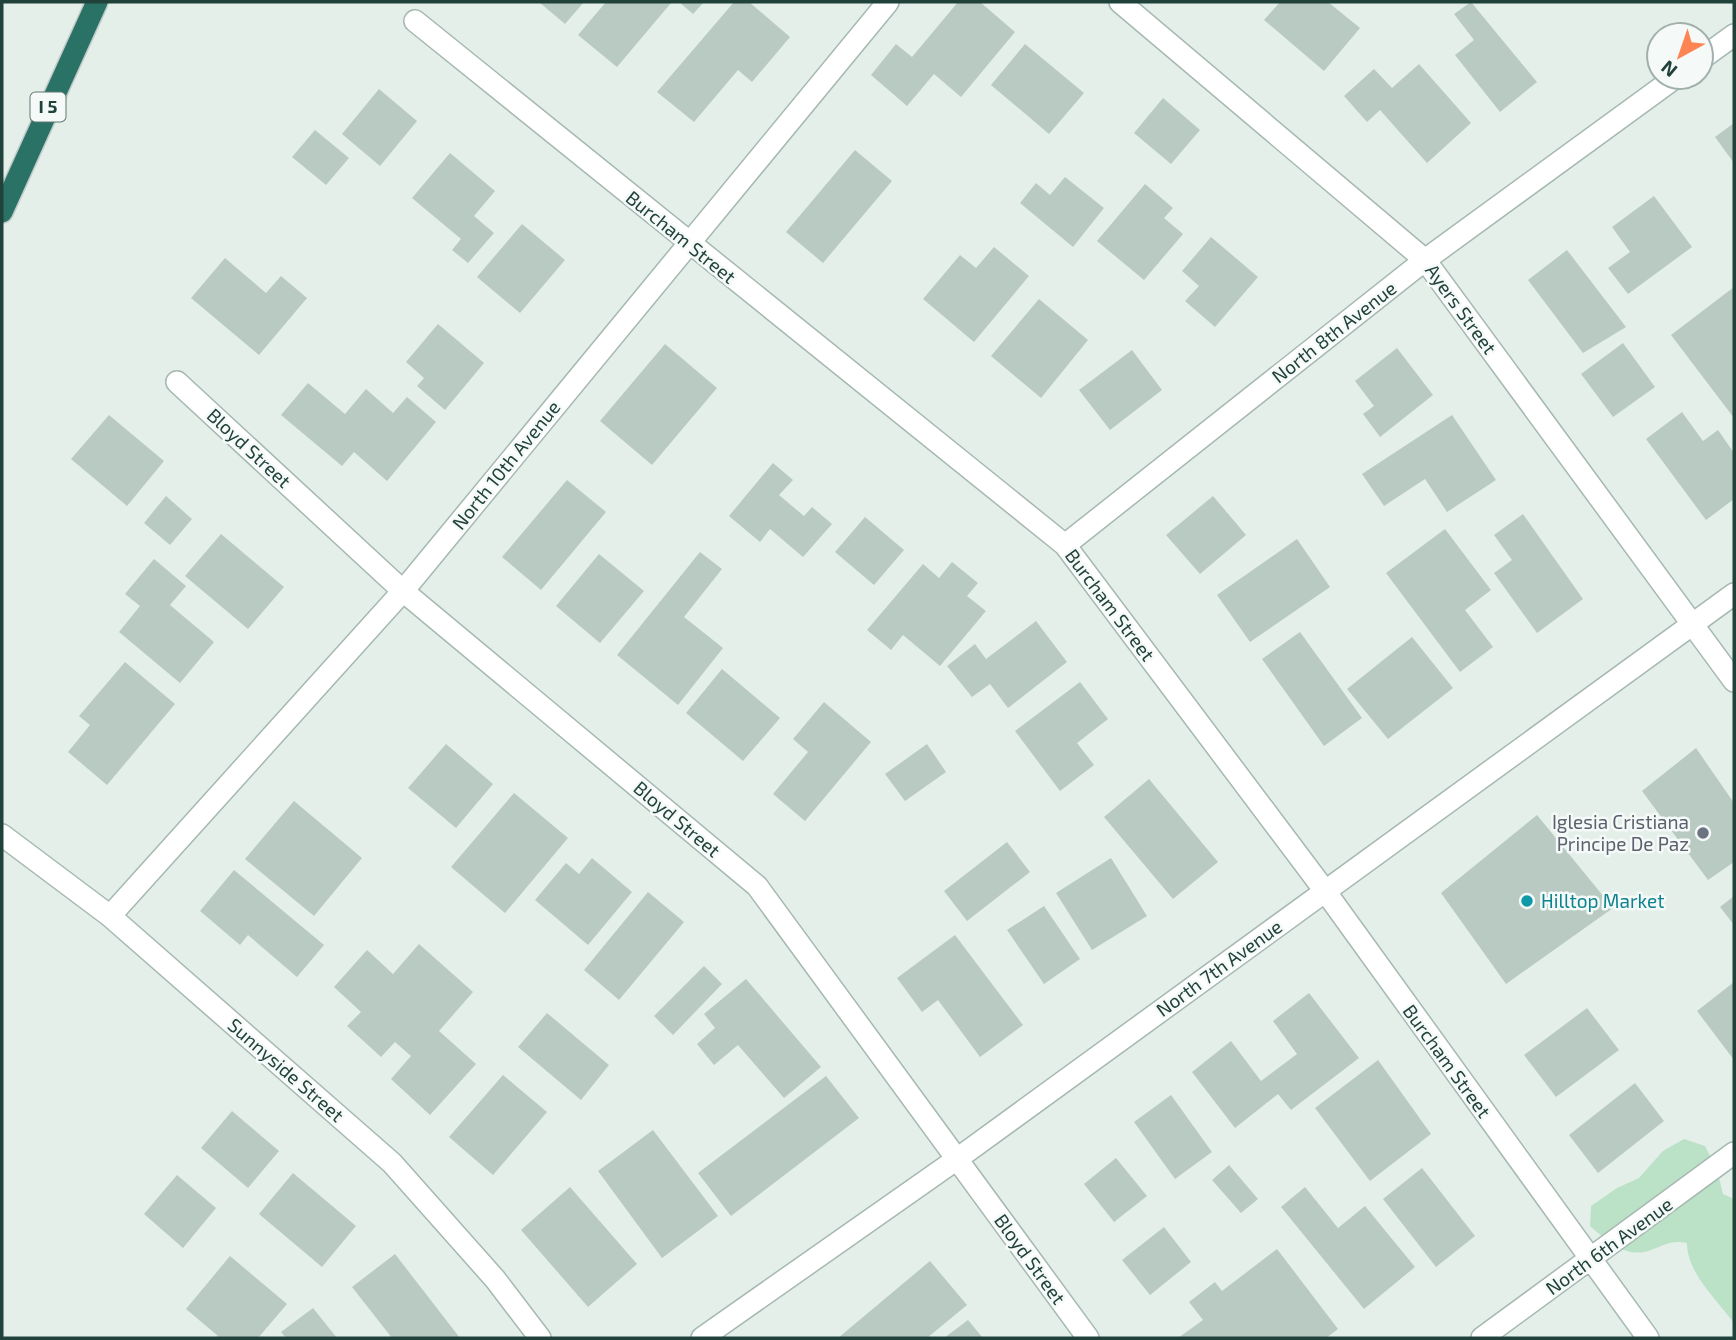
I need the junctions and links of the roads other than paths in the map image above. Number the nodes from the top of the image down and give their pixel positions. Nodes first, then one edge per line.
1 (97, 2) edge
2 (888, 2) edge
3 (1120, 2) edge
4 (415, 21) dead end
5 (1734, 35) edge
6 (1715, 49) edge
7 (1657, 91) edge
8 (2, 212) edge
9 (688, 243) junction
10 (1425, 260) junction
11 (177, 382) dead end
12 (1065, 545) junction
13 (403, 591) junction
14 (1734, 594) edge
15 (1693, 624) junction
16 (1734, 681) edge
17 (2, 835) edge
18 (1325, 891) junction
19 (110, 916) junction
20 (1734, 1153) edge
21 (957, 1158) junction
22 (1591, 1260) junction
23 (540, 1338) edge
24 (702, 1338) edge
25 (1088, 1338) edge
26 (1482, 1338) edge
27 (1648, 1338) edge

1 - 8 highway, I 5
2 - 9 street, North 10th Avenue
3 - 10 street, Ayers Street
4 - 9 street, Burcham Street
5 - 6 street
7 - 10 street, North 8th Avenue
9 - 12 street, Burcham Street
9 - 13 street, North 10th Avenue
10 - 12 street, North 8th Avenue
10 - 15 street, Ayers Street
11 - 13 street, Bloyd Street
12 - 18 street, Burcham Street
13 - 19 street, North 10th Avenue
13 - 21 street, Bloyd Street
14 - 15 street, North 7th Avenue
15 - 16 street, Ayers Street
15 - 18 street, North 7th Avenue
17 - 19 street, Sunnyside Street
18 - 21 street, North 7th Avenue
18 - 22 street, Burcham Street
19 - 23 street, Sunnyside Street
20 - 22 street, North 6th Avenue
21 - 24 street, North 7th Avenue
21 - 25 street, Bloyd Street
22 - 26 street, North 6th Avenue
22 - 27 street, Burcham Street

